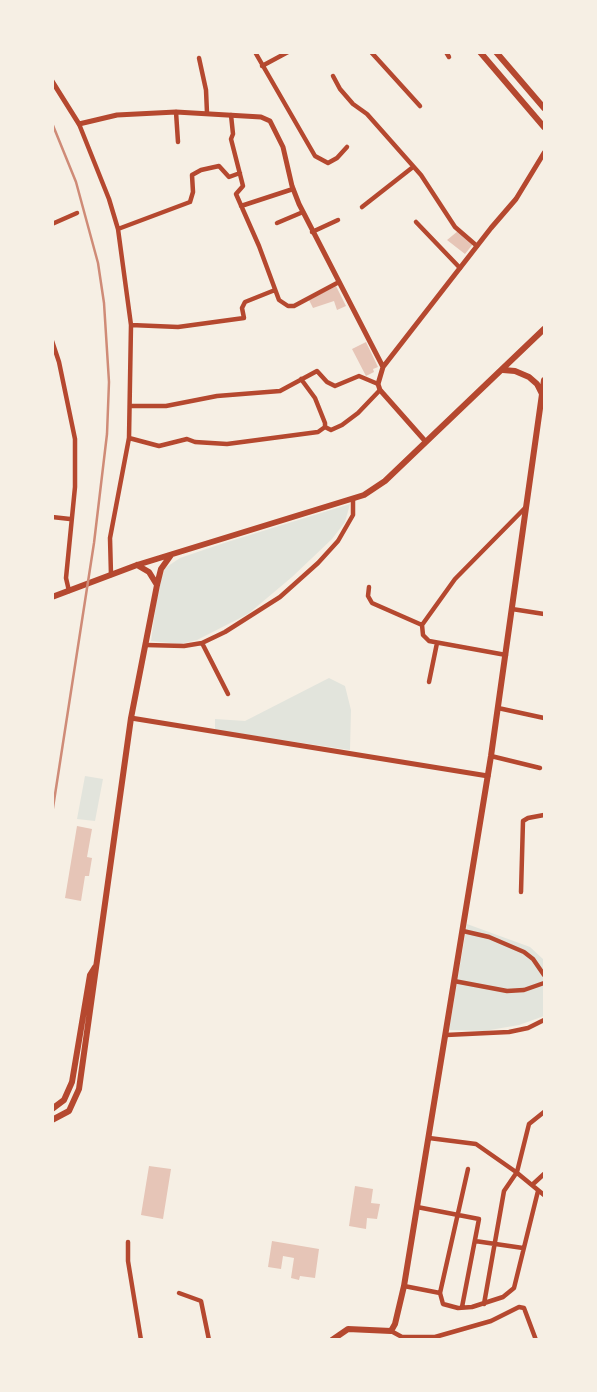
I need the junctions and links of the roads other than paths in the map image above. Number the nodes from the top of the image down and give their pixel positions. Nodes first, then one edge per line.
1 (255, 52) edge
2 (288, 52) edge
3 (370, 52) edge
4 (480, 52) edge
5 (496, 52) edge
6 (199, 58) dead end
7 (262, 66) junction
8 (333, 76) dead end
9 (52, 81) edge
10 (419, 106) dead end
11 (544, 108) edge
12 (176, 112) junction
13 (207, 113) junction
14 (230, 115) junction
15 (79, 124) junction
16 (544, 127) edge
17 (178, 142) dead end
18 (347, 147) dead end
19 (544, 153) edge
20 (412, 167) junction
21 (240, 173) junction
22 (293, 189) junction
23 (242, 206) junction
24 (362, 207) dead end
25 (303, 212) junction
26 (77, 214) dead end
27 (338, 220) dead end
28 (415, 222) dead end
29 (277, 223) dead end
30 (52, 224) edge
31 (118, 229) junction
32 (312, 232) junction
33 (477, 246) junction
34 (460, 268) junction
35 (339, 282) junction
36 (275, 290) junction
37 (131, 325) junction
38 (544, 329) edge
39 (544, 339) edge
40 (535, 340) junction
41 (52, 341) edge
42 (52, 360) edge
43 (59, 362) junction
44 (383, 367) junction
45 (503, 370) junction
46 (301, 379) junction
47 (544, 380) edge
48 (379, 387) junction
49 (542, 396) junction
50 (131, 406) junction
51 (325, 427) junction
52 (130, 438) junction
53 (426, 442) junction
54 (353, 499) junction
55 (525, 508) junction
56 (52, 517) edge
57 (70, 519) junction
58 (172, 555) junction
59 (137, 565) junction
60 (111, 575) junction
61 (157, 585) junction
62 (369, 587) dead end
63 (69, 591) junction
64 (52, 597) edge
65 (512, 609) junction
66 (544, 614) edge
67 (422, 625) junction
68 (202, 643) junction
69 (437, 643) junction
70 (146, 645) junction
71 (506, 655) junction
72 (429, 682) dead end
73 (228, 694) dead end
74 (498, 708) junction
75 (131, 718) junction
76 (544, 718) edge
77 (491, 756) junction
78 (540, 768) dead end
79 (488, 776) junction
80 (544, 815) edge
81 (521, 892) dead end
82 (462, 931) junction
83 (95, 965) junction
84 (544, 975) edge
85 (454, 981) junction
86 (544, 983) edge
87 (544, 1020) edge
88 (446, 1035) junction
89 (52, 1109) edge
90 (544, 1112) edge
91 (52, 1120) edge
92 (429, 1138) junction
93 (467, 1169) dead end
94 (517, 1172) junction
95 (544, 1174) edge
96 (532, 1185) junction
97 (538, 1191) junction
98 (544, 1195) edge
99 (417, 1207) junction
100 (457, 1216) junction
101 (475, 1241) junction
102 (128, 1242) dead end
103 (495, 1243) junction
104 (523, 1248) junction
105 (404, 1286) junction
106 (179, 1293) dead end
107 (440, 1293) junction
108 (484, 1304) junction
109 (462, 1308) junction
110 (391, 1331) junction
111 (334, 1338) edge
112 (141, 1339) edge
113 (209, 1339) edge
114 (420, 1339) edge
115 (536, 1339) edge

1 - 7 street
2 - 7 street
3 - 10 street
4 - 16 main road
5 - 11 main road
6 - 13 street
7 - 18 street
8 - 20 street
9 - 15 street
12 - 13 street
12 - 15 street
12 - 17 street
13 - 14 street
14 - 21 street
14 - 22 street
15 - 31 street
19 - 33 street
20 - 24 street
20 - 33 street
21 - 23 street
21 - 31 street
22 - 23 street
22 - 25 street
23 - 36 street
25 - 29 street
25 - 32 street
26 - 30 street
27 - 32 street
28 - 34 street
31 - 37 street
32 - 35 street
33 - 34 street
34 - 44 street
35 - 36 street
35 - 44 street
36 - 37 street
37 - 50 street
38 - 40 main road
39 - 40 main road
40 - 45 main road
41 - 43 street
42 - 43 street
43 - 57 street
44 - 48 street
45 - 49 main road
45 - 53 main road
46 - 48 street
46 - 50 street
46 - 51 street
47 - 49 main road
48 - 51 street
48 - 53 street
49 - 55 main road
50 - 52 street
51 - 52 street
52 - 60 street
53 - 54 main road
54 - 58 main road
54 - 68 street
55 - 65 main road
55 - 67 street
56 - 57 street
57 - 63 street
58 - 59 main road
58 - 61 main road
59 - 60 main road
59 - 61 main road
60 - 63 main road
61 - 70 main road
62 - 67 street
63 - 64 main road
65 - 66 street
65 - 71 main road
67 - 69 street
68 - 70 street
68 - 73 street
69 - 71 street
69 - 72 street
70 - 75 main road
71 - 74 main road
74 - 76 street
74 - 77 main road
75 - 79 street
75 - 83 main road
77 - 78 street
77 - 79 main road
79 - 82 main road
80 - 81 street
82 - 84 street
82 - 85 main road
83 - 89 main road
83 - 91 main road
85 - 86 street
85 - 88 main road
87 - 88 street
88 - 92 main road
90 - 94 street
92 - 94 street
92 - 99 main road
93 - 100 street
94 - 96 street
94 - 103 street
95 - 96 street
96 - 97 street
97 - 98 street
97 - 104 street
99 - 100 street
99 - 105 main road
100 - 101 street
100 - 107 street
101 - 103 street
101 - 109 street
102 - 112 street
103 - 104 street
103 - 108 street
104 - 108 street
105 - 107 street
105 - 110 main road
106 - 113 street
107 - 109 street
108 - 109 street
110 - 111 main road
110 - 114 street
114 - 115 street

